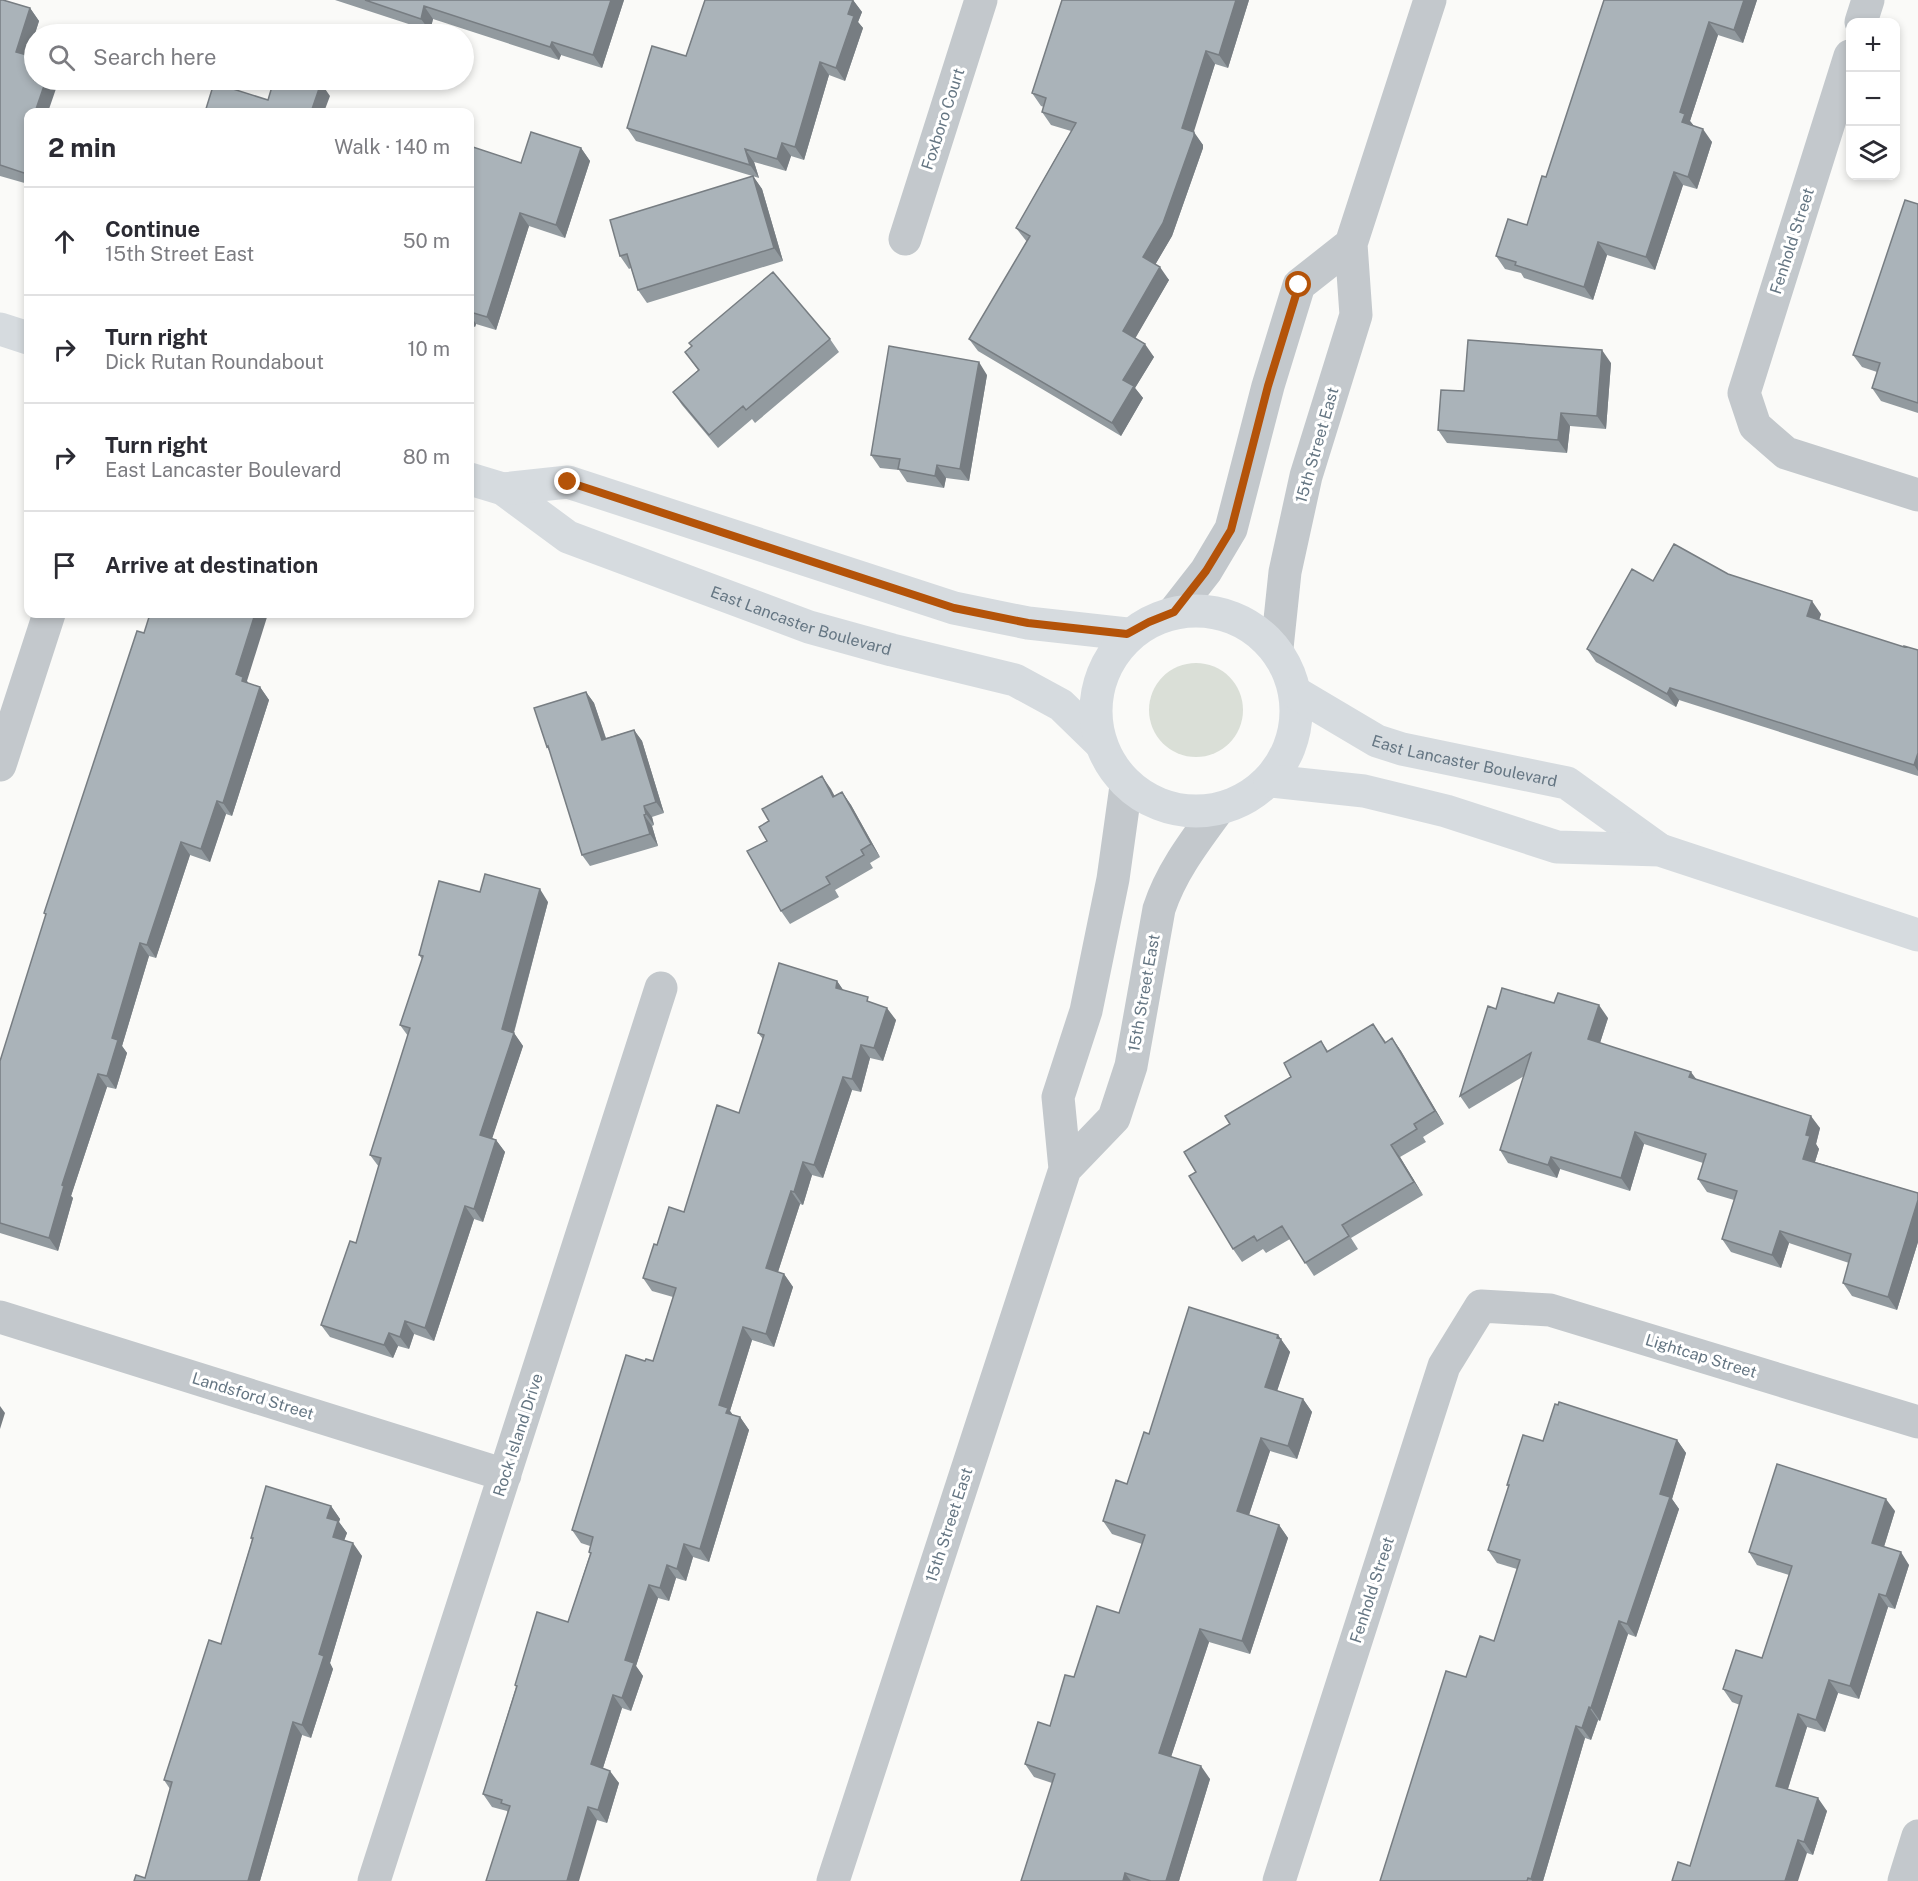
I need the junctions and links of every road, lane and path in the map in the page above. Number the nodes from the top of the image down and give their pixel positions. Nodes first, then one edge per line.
1 (981, 0) edge
2 (1430, 0) edge
3 (1868, 0) edge
4 (1862, 18) edge
5 (1846, 72) edge
6 (905, 239) dead end
7 (1351, 244) junction
8 (0, 329) edge
9 (24, 337) edge
10 (474, 480) edge
11 (503, 489) junction
12 (1918, 495) edge
13 (1174, 612) junction
14 (48, 618) edge
15 (1127, 634) junction
16 (1277, 648) junction
17 (1296, 693) junction
18 (1099, 742) junction
19 (0, 765) edge
20 (1270, 781) junction
21 (1126, 786) junction
22 (1217, 811) junction
23 (1660, 850) junction
24 (1918, 935) edge
25 (661, 988) dead end
26 (1065, 1169) junction
27 (1481, 1306) joint
28 (0, 1317) edge
29 (1918, 1422) edge
30 (505, 1475) junction
31 (1918, 1836) edge
32 (374, 1881) edge
33 (833, 1881) edge
34 (1279, 1881) edge
35 (1904, 1881) edge

1 - 6 street, Foxboro Court
2 - 7 street, 15th Street East
3 - 4 street
5 - 12 street, Fenhold Street
7 - 13 street
7 - 16 street, 15th Street East
8 - 9 main road
10 - 11 main road, East Lancaster Boulevard
11 - 15 main road, East Lancaster Boulevard
11 - 18 main road, East Lancaster Boulevard
13 - 15 main road
13 - 16 main road
14 - 19 street
15 - 18 main road
16 - 17 main road
17 - 20 main road
17 - 23 main road, East Lancaster Boulevard
18 - 21 main road
20 - 22 main road
20 - 23 main road, East Lancaster Boulevard
21 - 22 main road
21 - 26 street, 15th Street East
22 - 26 street, 15th Street East
23 - 24 main road, East Lancaster Boulevard
25 - 30 street, Rock Island Drive
26 - 33 street, 15th Street East
27 - 29 street, Lightcap Street
27 - 34 street, Fenhold Street
28 - 30 street, Landsford Street
30 - 32 street, Rock Island Drive
31 - 35 street

